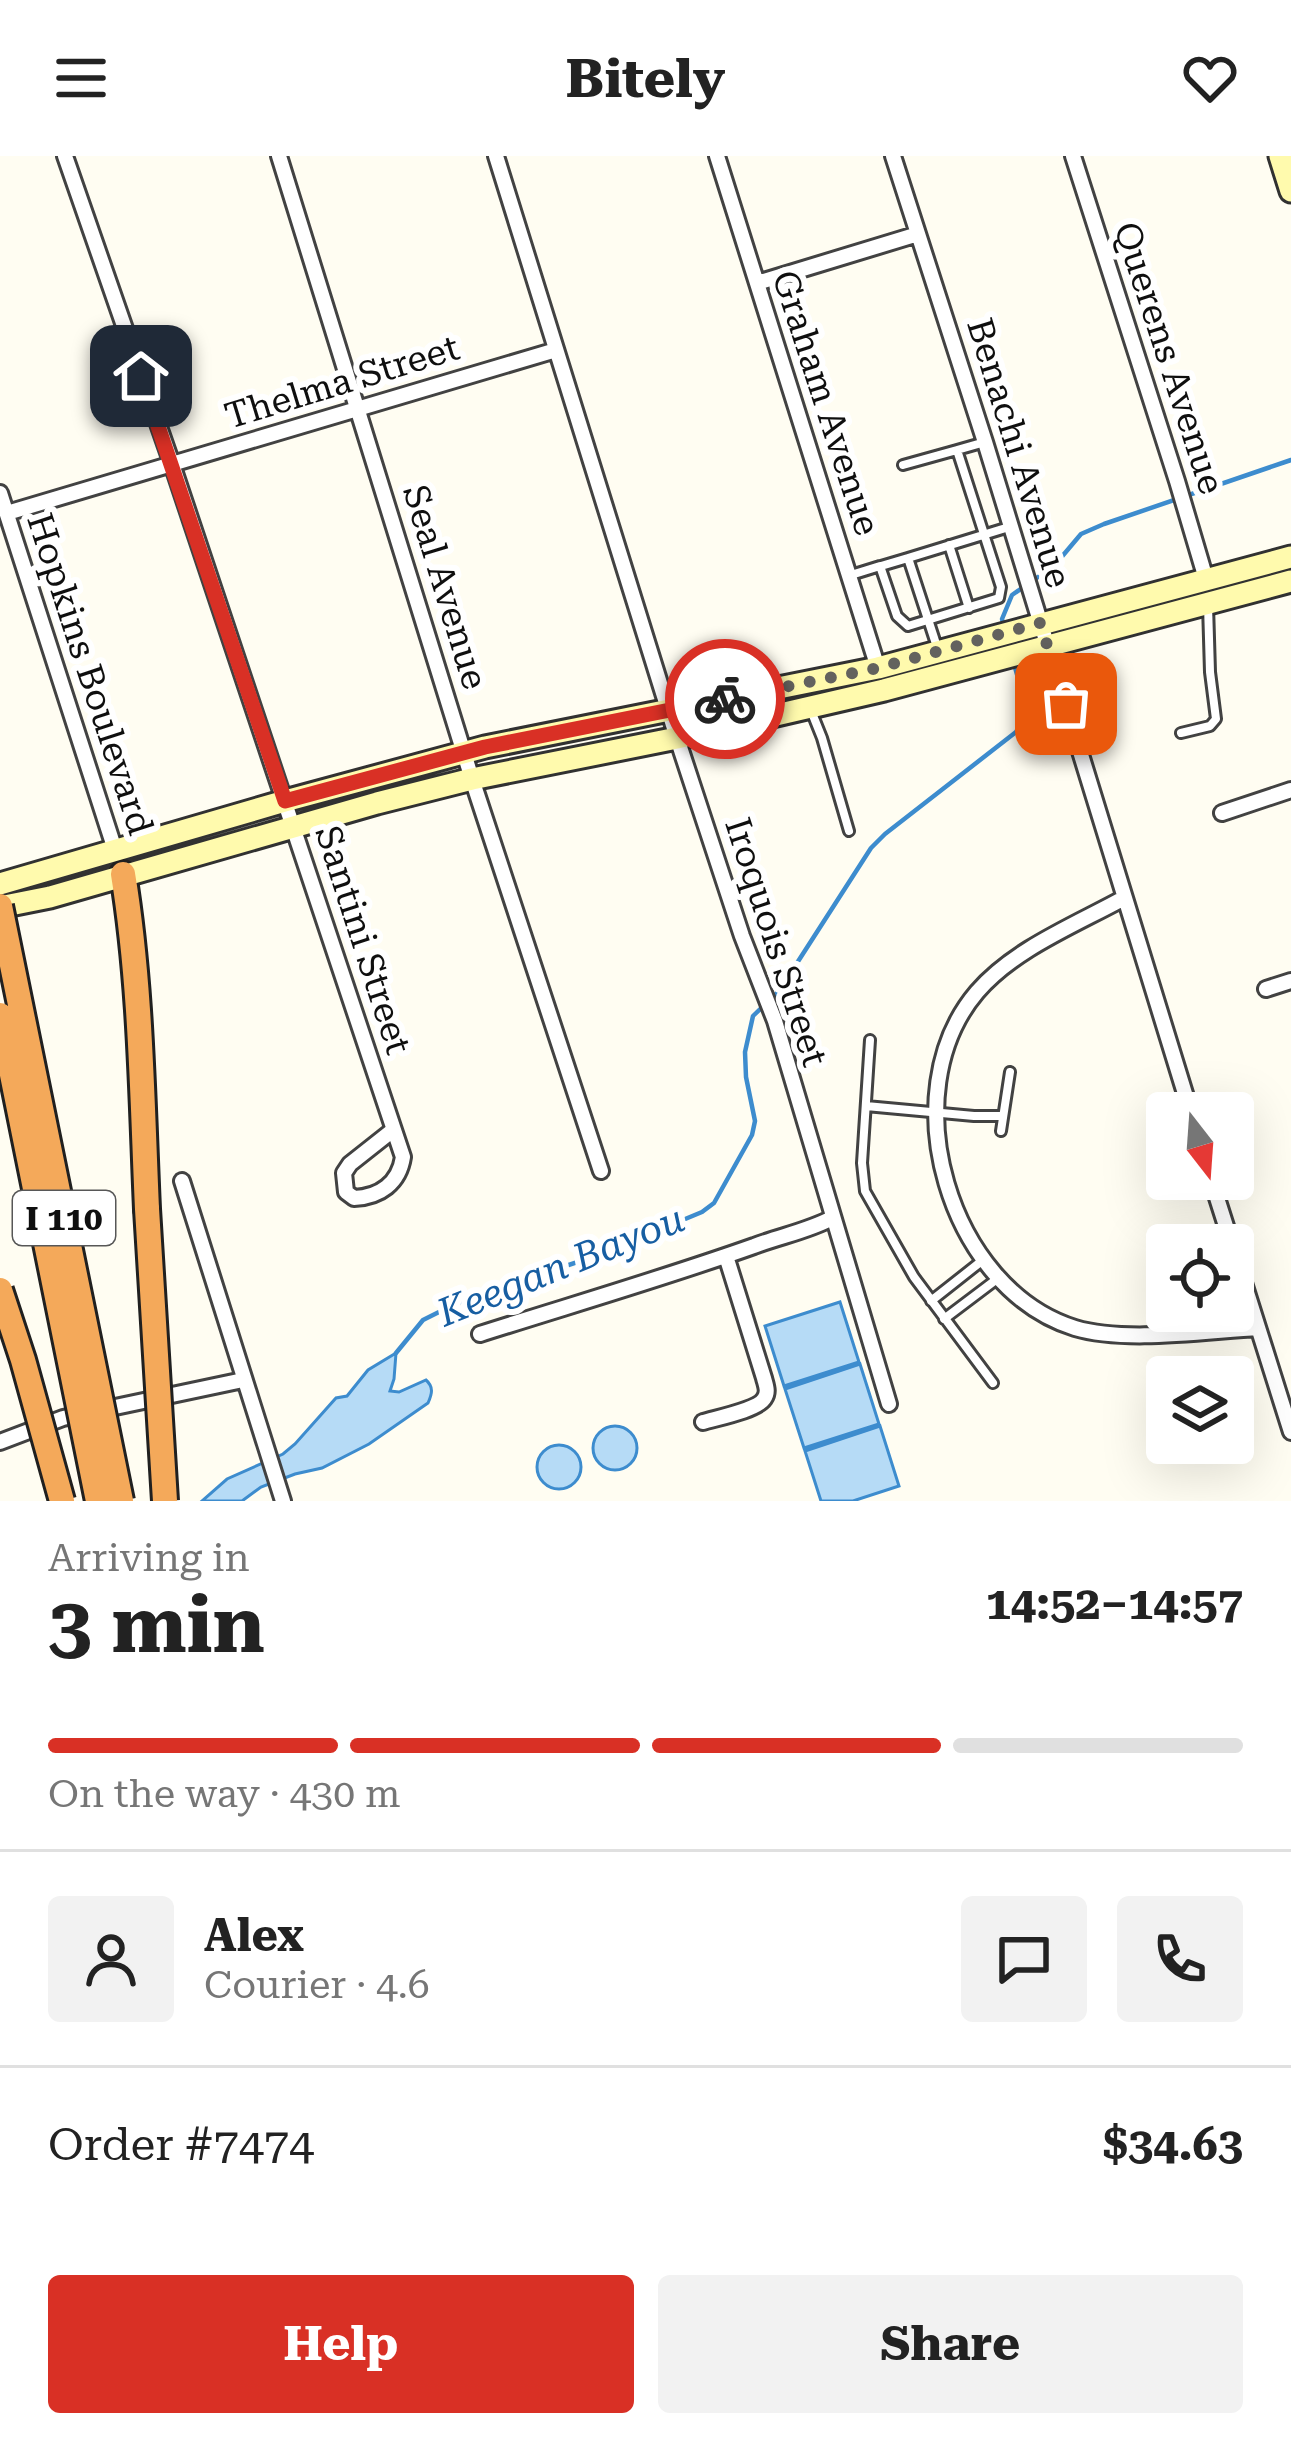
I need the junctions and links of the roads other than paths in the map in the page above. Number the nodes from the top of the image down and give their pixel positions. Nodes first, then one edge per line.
1 (64, 156) edge
2 (279, 156) edge
3 (496, 156) edge
4 (717, 156) edge
5 (893, 156) edge
6 (1073, 156) edge
7 (1280, 156) edge
8 (1291, 191) edge
9 (918, 234) junction
10 (757, 283) junction
11 (556, 350) junction
12 (358, 408) junction
13 (985, 442) junction
14 (957, 450) junction
15 (172, 464) junction
16 (903, 465) dead end
17 (0, 493) edge
18 (7, 513) junction
19 (1009, 526) junction
20 (984, 535) junction
21 (949, 545) junction
22 (1291, 557) edge
23 (908, 558) junction
24 (880, 566) junction
25 (849, 576) junction
26 (1206, 579) junction
27 (1291, 581) edge
28 (1208, 604) junction
29 (969, 608) junction
30 (1037, 612) junction
31 (928, 620) junction
32 (1048, 647) junction
33 (938, 651) junction
34 (878, 668) junction
35 (809, 707) junction
36 (669, 710) junction
37 (1181, 733) dead end
38 (677, 738) junction
39 (464, 753) junction
40 (472, 779) junction
41 (1291, 790) edge
42 (285, 801) junction
43 (1222, 813) dead end
44 (294, 826) junction
45 (849, 831) dead end
46 (119, 863) junction
47 (0, 884) edge
48 (1124, 898) junction
49 (0, 907) edge
50 (1291, 981) edge
51 (1266, 989) dead end
52 (0, 1015) edge
53 (870, 1040) dead end
54 (1010, 1072) dead end
55 (1184, 1092) edge
56 (866, 1106) junction
57 (938, 1113) junction
58 (1001, 1116) junction
59 (394, 1130) junction
60 (1001, 1131) dead end
61 (601, 1171) dead end
62 (182, 1181) dead end
63 (832, 1218) junction
64 (726, 1256) junction
65 (983, 1260) junction
66 (997, 1279) junction
67 (0, 1290) edge
68 (931, 1301) junction
69 (1254, 1315) edge
70 (944, 1319) junction
71 (1258, 1328) junction
72 (480, 1334) dead end
73 (243, 1380) junction
74 (993, 1383) dead end
75 (889, 1404) dead end
76 (703, 1422) dead end
77 (1291, 1432) edge
78 (1, 1440) edge
79 (280, 1494) edge
80 (62, 1501) edge
81 (98, 1501) edge
82 (121, 1501) edge
83 (165, 1501) edge

1 - 15 street, Santini Street
2 - 12 street, Seal Avenue
3 - 11 street, Iroquois Street
4 - 10 street, Graham Avenue
5 - 9 street, Benachi Avenue
6 - 26 street, Querens Avenue
7 - 8 main road
9 - 10 street
9 - 13 street, Benachi Avenue
10 - 25 street, Graham Avenue
11 - 12 street, Thelma Street
11 - 36 street, Iroquois Street
12 - 15 street, Thelma Street
12 - 39 street, Seal Avenue
13 - 14 lane
13 - 19 street, Benachi Avenue
14 - 16 lane
14 - 20 lane
15 - 18 street, Thelma Street
15 - 42 street, Santini Street
17 - 18 street, Hopkins Boulevard
18 - 46 street, Hopkins Boulevard
19 - 20 lane
19 - 30 street, Benachi Avenue
20 - 21 lane
20 - 29 lane
21 - 23 lane
21 - 29 lane
22 - 26 main road
23 - 24 lane
23 - 31 lane
24 - 25 lane
24 - 31 lane
25 - 34 street, Graham Avenue
26 - 30 main road
27 - 28 main road
28 - 32 main road
28 - 37 lane
29 - 31 lane
30 - 32 street, Benachi Avenue
30 - 33 main road
31 - 33 lane
32 - 35 main road
32 - 48 street, Benachi Avenue
33 - 34 main road
34 - 36 main road
35 - 38 main road
35 - 45 lane
36 - 38 street, Iroquois Street
36 - 39 main road
38 - 40 main road
38 - 63 street, Iroquois Street
39 - 40 street, Seal Avenue
39 - 42 main road
40 - 44 main road
40 - 61 street, Seal Avenue
41 - 43 street
42 - 44 street, Santini Street
42 - 46 main road
44 - 46 main road
44 - 59 street, Santini Street
46 - 47 main road
46 - 49 main road
46 - 83 highway, bridge
48 - 55 street, Benachi Avenue
48 - 57 street
49 - 82 highway, I 110, bridge
50 - 51 street
52 - 81 highway, I 110, bridge
53 - 56 lane
54 - 58 lane
56 - 57 lane
56 - 68 lane
57 - 58 lane
57 - 65 street
58 - 60 lane
59 - 59 street, Santini Street
62 - 73 street
63 - 64 street
63 - 75 street, Iroquois Street
64 - 72 street
64 - 76 street
65 - 66 street
65 - 68 lane
66 - 70 lane
66 - 71 street
67 - 80 highway, bridge
68 - 70 lane
69 - 71 street
70 - 74 lane
71 - 77 street
73 - 78 street
73 - 79 street

